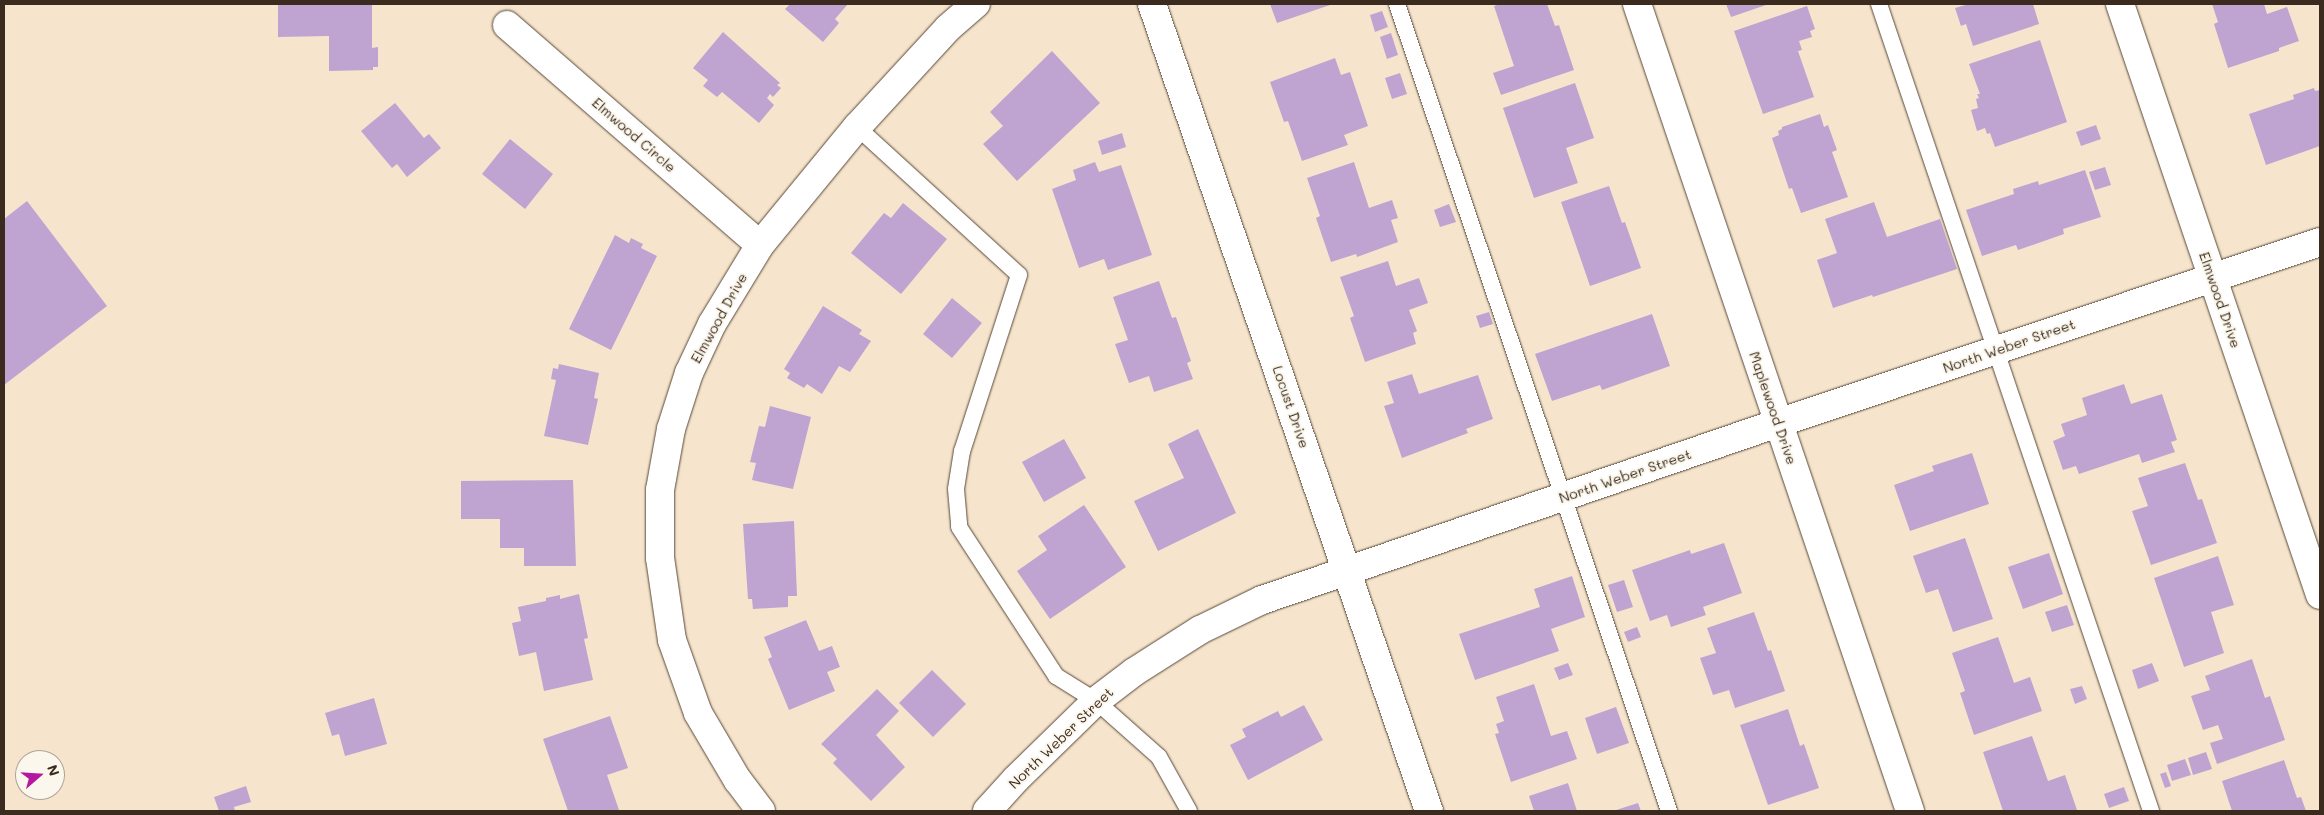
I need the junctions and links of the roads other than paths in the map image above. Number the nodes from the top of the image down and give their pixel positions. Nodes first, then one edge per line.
1 (976, 4) edge
2 (1152, 4) edge
3 (1397, 4) edge
4 (1637, 4) edge
5 (1880, 4) edge
6 (2120, 4) edge
7 (507, 26) dead end
8 (857, 127) junction
9 (2320, 242) edge
10 (760, 245) junction
11 (2212, 278) junction
12 (1996, 351) junction
13 (1778, 423) junction
14 (1562, 498) junction
15 (1348, 572) junction
16 (2320, 595) edge
17 (1096, 701) junction
18 (761, 811) edge
19 (987, 811) edge
20 (1189, 811) edge
21 (1429, 811) edge
22 (1669, 811) edge
23 (1910, 811) edge
24 (2151, 811) edge

1 - 8 street, Elmwood Drive
2 - 15 street, Locust Drive
3 - 14 lane
4 - 13 street, Maplewood Drive
5 - 12 lane
6 - 11 street, Elmwood Drive
7 - 10 street, Elmwood Circle
8 - 10 street, Elmwood Drive
8 - 17 lane
9 - 11 street, North Weber Street
10 - 18 street, Elmwood Drive
11 - 12 street, North Weber Street
11 - 16 street, Elmwood Drive
12 - 13 street, North Weber Street
12 - 24 lane
13 - 14 street, North Weber Street
13 - 23 street, Maplewood Drive
14 - 15 street, North Weber Street
14 - 22 lane
15 - 17 street, North Weber Street
15 - 21 street, Locust Drive
17 - 19 street, North Weber Street
17 - 20 lane

